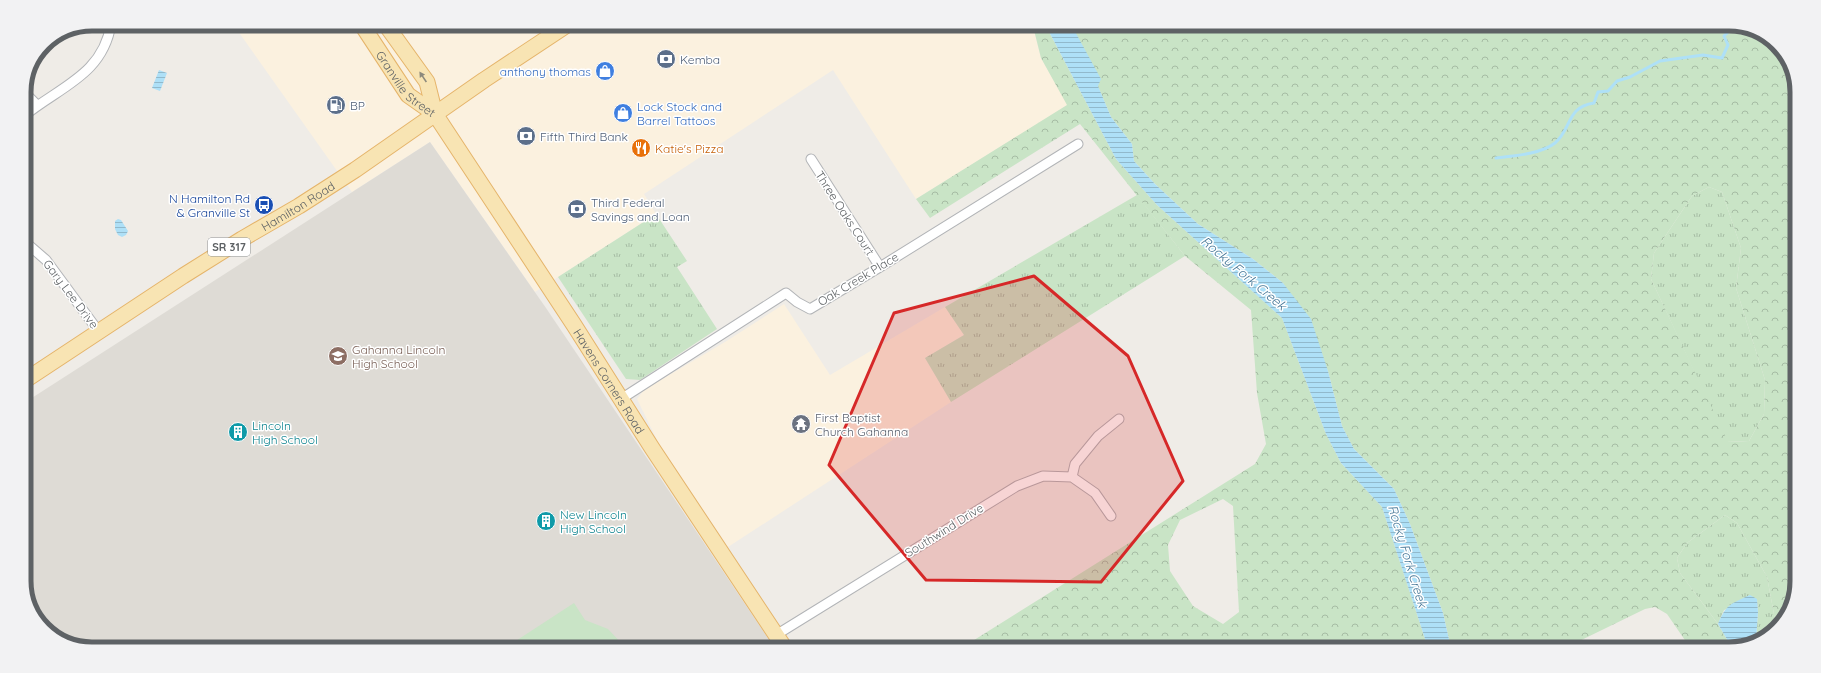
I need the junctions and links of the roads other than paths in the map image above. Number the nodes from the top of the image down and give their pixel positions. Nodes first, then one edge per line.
1 (109, 31) edge
2 (366, 31) edge
3 (390, 31) edge
4 (558, 31) edge
5 (31, 99) edge
6 (37, 105) junction
7 (31, 110) edge
8 (435, 114) junction
9 (1078, 144) dead end
10 (811, 159) dead end
11 (31, 247) edge
12 (880, 267) junction
13 (99, 332) junction
14 (31, 376) edge
15 (621, 399) junction
16 (1119, 419) dead end
17 (1072, 477) junction
18 (1111, 516) dead end
19 (780, 641) edge

1 - 6 street
2 - 8 main road, Granville Street
8 -> 3 main road, Granville Street
4 - 8 main road, Hamilton Road
5 - 6 street
6 - 7 street
8 - 13 main road, Hamilton Road / SR 317
8 - 15 main road, Havens Corners Road
9 - 12 street, Oak Creek Place
10 - 12 street, Three Oaks Court
11 - 13 street, Gary Lee Drive
12 - 15 street, Oak Creek Place
13 - 14 main road, Hamilton Road / SR 317
15 - 19 main road, Havens Corners Road
16 - 17 street
17 - 18 street
17 - 19 street, Southwind Drive

